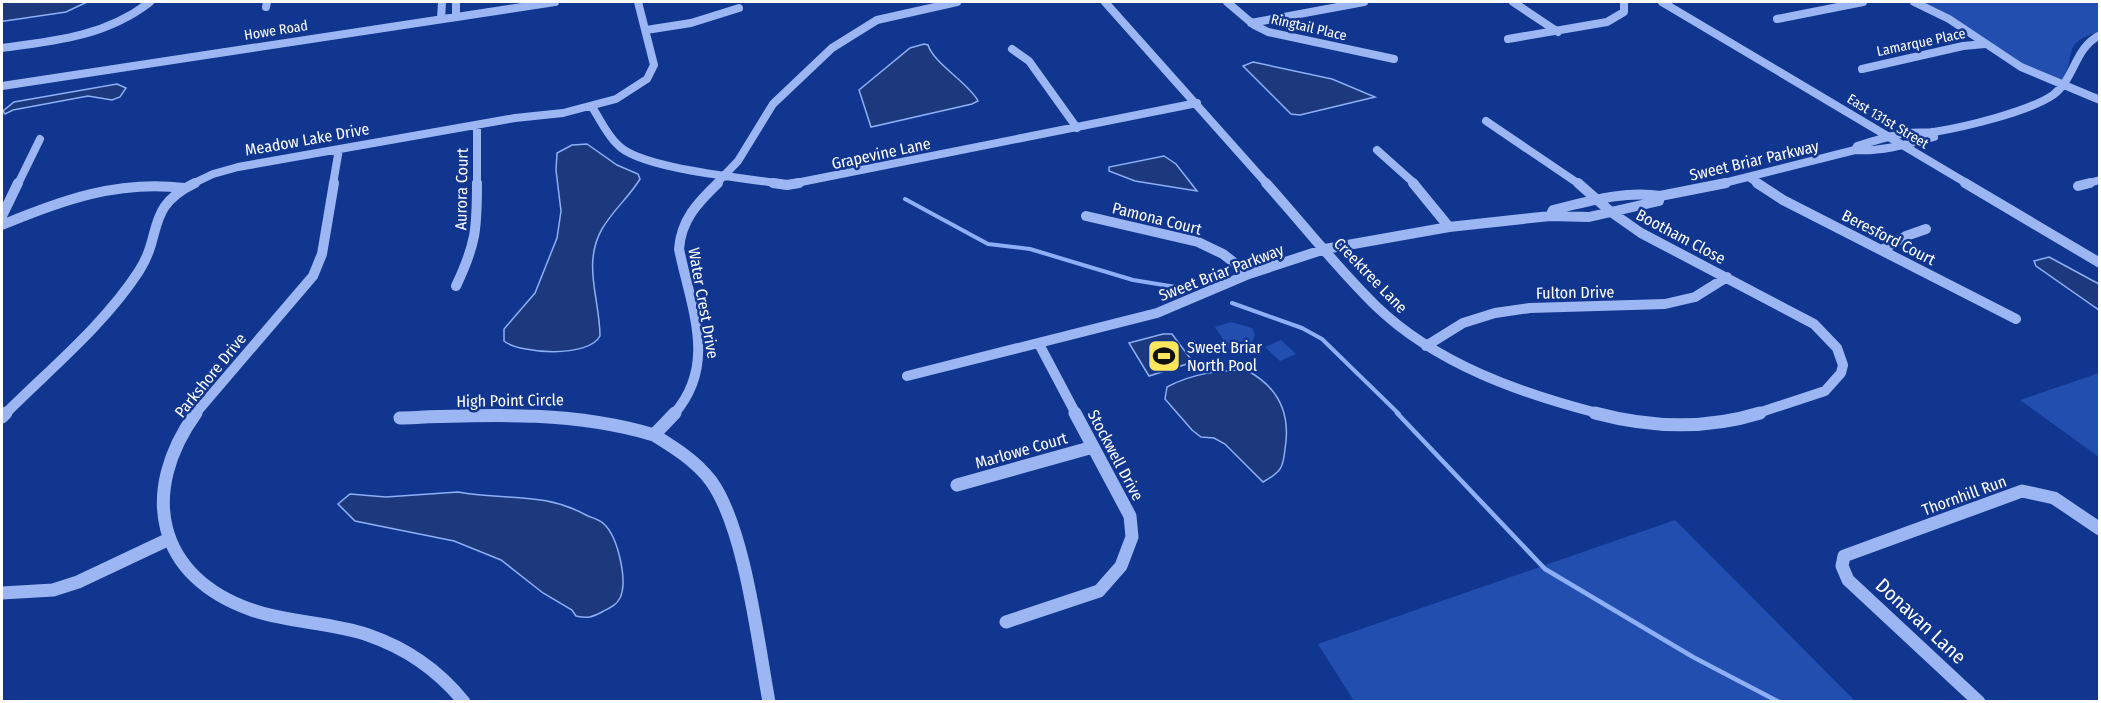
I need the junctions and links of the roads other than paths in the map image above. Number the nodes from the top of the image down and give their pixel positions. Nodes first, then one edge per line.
1 (150, 2) edge
2 (442, 2) edge
3 (456, 2) edge
4 (555, 2) edge
5 (638, 2) edge
6 (957, 2) edge
7 (1106, 2) edge
8 (1227, 2) edge
9 (1364, 2) edge
10 (1513, 2) edge
11 (1624, 2) edge
12 (1662, 2) edge
13 (1863, 2) edge
14 (1914, 2) edge
15 (739, 8) dead end
16 (456, 17) junction
17 (441, 19) junction
18 (1776, 19) dead end
19 (1251, 23) junction
20 (646, 30) junction
21 (1558, 32) junction
22 (2100, 35) edge
23 (1508, 39) dead end
24 (1985, 44) junction
25 (2, 48) edge
26 (1012, 50) dead end
27 (1394, 59) dead end
28 (1862, 69) dead end
29 (2, 86) edge
30 (2063, 86) junction
31 (2100, 100) edge
32 (1197, 103) junction
33 (592, 107) junction
34 (1486, 121) dead end
35 (477, 125) junction
36 (1077, 128) junction
37 (1932, 132) junction
38 (1891, 138) junction
39 (40, 139) dead end
40 (1902, 145) junction
41 (339, 149) junction
42 (1377, 150) dead end
43 (1856, 150) junction
44 (725, 176) junction
45 (1750, 178) junction
46 (2100, 180) edge
47 (2078, 186) dead end
48 (184, 188) junction
49 (1660, 196) junction
50 (1597, 200) junction
51 (1611, 212) junction
52 (2, 216) edge
53 (1086, 216) dead end
54 (1550, 216) junction
55 (2, 225) edge
56 (1449, 227) junction
57 (1926, 229) dead end
58 (1325, 249) junction
59 (1882, 250) junction
60 (2100, 263) edge
61 (1249, 274) junction
62 (1727, 277) junction
63 (456, 286) dead end
64 (2016, 319) dead end
65 (1039, 344) junction
66 (1426, 346) junction
67 (1837, 348) joint
68 (908, 376) dead end
69 (2, 417) edge
70 (400, 418) dead end
71 (654, 435) junction
72 (1093, 447) junction
73 (957, 485) dead end
74 (2100, 529) edge
75 (167, 540) junction
76 (1842, 566) joint
77 (2, 593) edge
78 (1006, 622) dead end
79 (464, 702) edge
80 (769, 702) edge
81 (1979, 702) edge

1 - 25 street
2 - 17 street
3 - 16 street
4 - 16 street, Howe Road
5 - 20 street, Meadow Lake Drive
6 - 44 street, Water Crest Drive
7 - 32 street, Creektree Lane
8 - 19 street, Ringtail Place
9 - 19 street
10 - 21 street
11 - 21 street
12 - 38 street, East 131st Street
13 - 18 street
14 - 24 street
15 - 20 street
16 - 17 street, Howe Road
17 - 29 street, Howe Road
19 - 27 street, Ringtail Place
20 - 33 street, Meadow Lake Drive
21 - 23 street
22 - 30 street, Sweet Briar Parkway
24 - 28 street, Lamarque Place
24 - 30 street
26 - 36 street
30 - 31 street
30 - 37 street, Sweet Briar Parkway
32 - 36 street, Grapevine Lane
32 - 58 street, Creektree Lane
33 - 35 street, Meadow Lake Drive
33 - 44 street, Grapevine Lane
34 - 50 street, Bootham Close
35 - 41 street, Meadow Lake Drive
35 - 63 street, Aurora Court
36 - 44 street, Grapevine Lane
37 - 38 street, Sweet Briar Parkway
37 - 40 street, Sweet Briar Parkway
38 - 40 street, East 131st Street
38 - 43 street, Sweet Briar Parkway
39 - 52 street
40 - 43 street, Sweet Briar Parkway
40 - 60 street, East 131st Street
41 - 48 street, Meadow Lake Drive
41 - 75 street, Parkshore Drive
42 - 56 street
43 - 45 street, Sweet Briar Parkway
44 - 71 street, Water Crest Drive
45 - 49 street, Sweet Briar Parkway
45 - 59 street, Beresford Court
46 - 47 street
48 - 55 street
48 - 69 street, Meadow Lake Drive
49 - 50 street, Sweet Briar Parkway
49 - 51 street, Sweet Briar Parkway
50 - 51 street, Bootham Close
50 - 54 street, Sweet Briar Parkway
51 - 54 street, Sweet Briar Parkway
51 - 62 street, Bootham Close
53 - 61 street, Pamona Court
54 - 56 street, Sweet Briar Parkway
56 - 58 street, Sweet Briar Parkway
57 - 59 street
58 - 61 street, Sweet Briar Parkway
58 - 66 street, Creektree Lane
59 - 64 street, Beresford Court
61 - 65 street, Sweet Briar Parkway
62 - 66 street, Fulton Drive
62 - 67 street, Bootham Close
65 - 68 street, Sweet Briar Parkway
65 - 72 street, Stockwell Drive
66 - 67 street, Creektree Lane
70 - 71 street, High Point Circle
71 - 80 street
72 - 73 street, Marlowe Court
72 - 78 street, Stockwell Drive
74 - 76 street, Thornhill Run
75 - 77 street
75 - 79 street, Parkshore Drive
76 - 81 street, Donavan Lane

